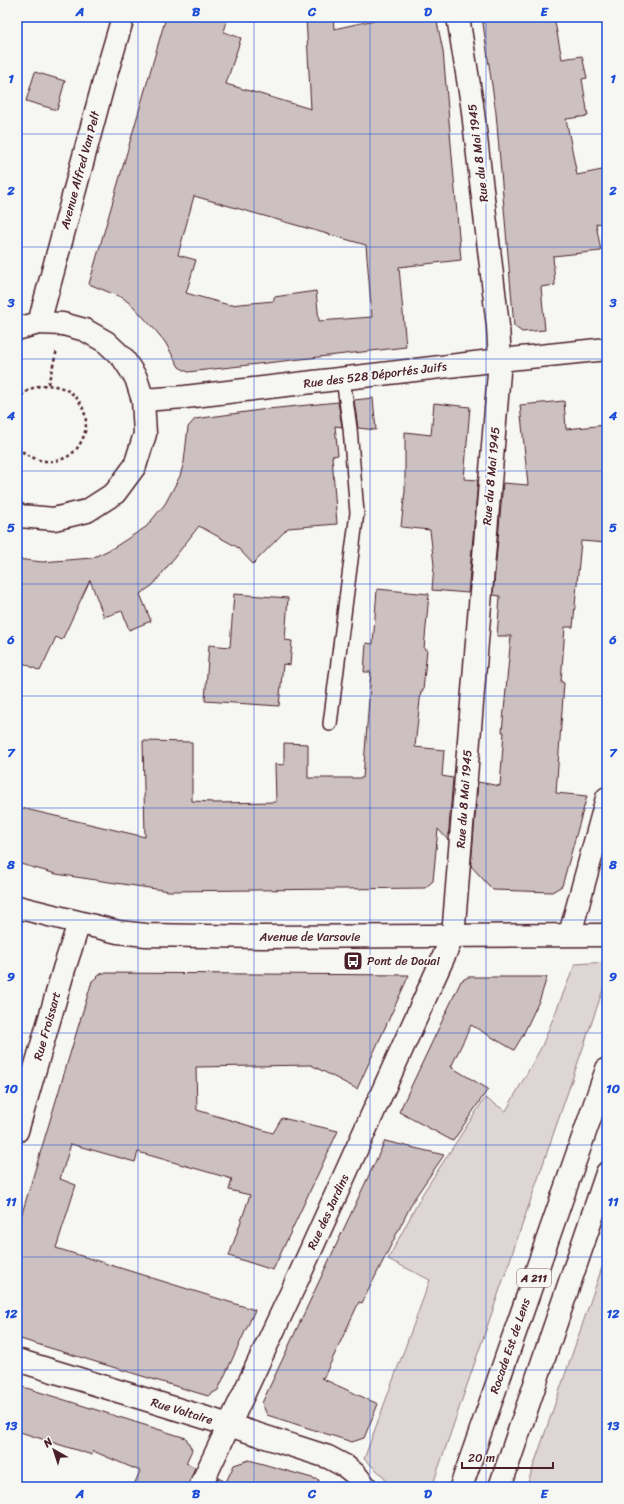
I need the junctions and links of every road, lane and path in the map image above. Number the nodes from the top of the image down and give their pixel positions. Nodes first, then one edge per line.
1 (123, 17) edge
2 (458, 17) edge
3 (39, 323) junction
4 (63, 324) junction
5 (17, 328) edge
6 (607, 349) edge
7 (500, 360) junction
8 (343, 379) junction
9 (48, 384) junction
10 (17, 400) edge
11 (144, 400) junction
12 (17, 446) edge
13 (23, 452) junction
14 (17, 456) edge
15 (17, 514) edge
16 (330, 724) dead end
17 (607, 798) edge
18 (17, 907) edge
19 (79, 923) junction
20 (570, 934) junction
21 (603, 935) edge
22 (453, 936) junction
23 (607, 1069) edge
24 (17, 1131) edge
25 (607, 1173) edge
26 (17, 1360) edge
27 (229, 1425) junction
28 (200, 1487) edge
29 (366, 1487) edge
30 (461, 1487) edge
31 (500, 1487) edge

1 - 3 main road, Avenue Alfred Van Pelt
2 - 7 main road, Rue du 8 Mai 1945
3 - 4 main road
3 - 5 main road
4 - 9 path
4 - 11 main road
6 - 7 main road, Rue des 528 Déportés Juifs
7 - 8 main road, Rue des 528 Déportés Juifs
7 - 22 main road, Rue du 8 Mai 1945
8 - 11 main road, Rue des 528 Déportés Juifs
8 - 16 lane
9 - 10 path
9 - 13 path
11 - 15 main road
12 - 13 path
13 - 14 path
17 - 20 main road
18 - 19 main road, Avenue de Varsovie
19 - 22 main road, Avenue de Varsovie
19 - 24 main road, Rue Froissart
20 - 21 main road, Avenue de Varsovie
20 - 22 main road, Avenue de Varsovie
22 - 27 main road, Rue des Jardins
23 - 30 main road, Rocade Est de Lens / A 211
25 - 31 main road, A 211
26 - 27 main road, Rue Voltaire
27 - 28 main road, Rue des Jardins
27 - 29 main road, Rue Voltaire

